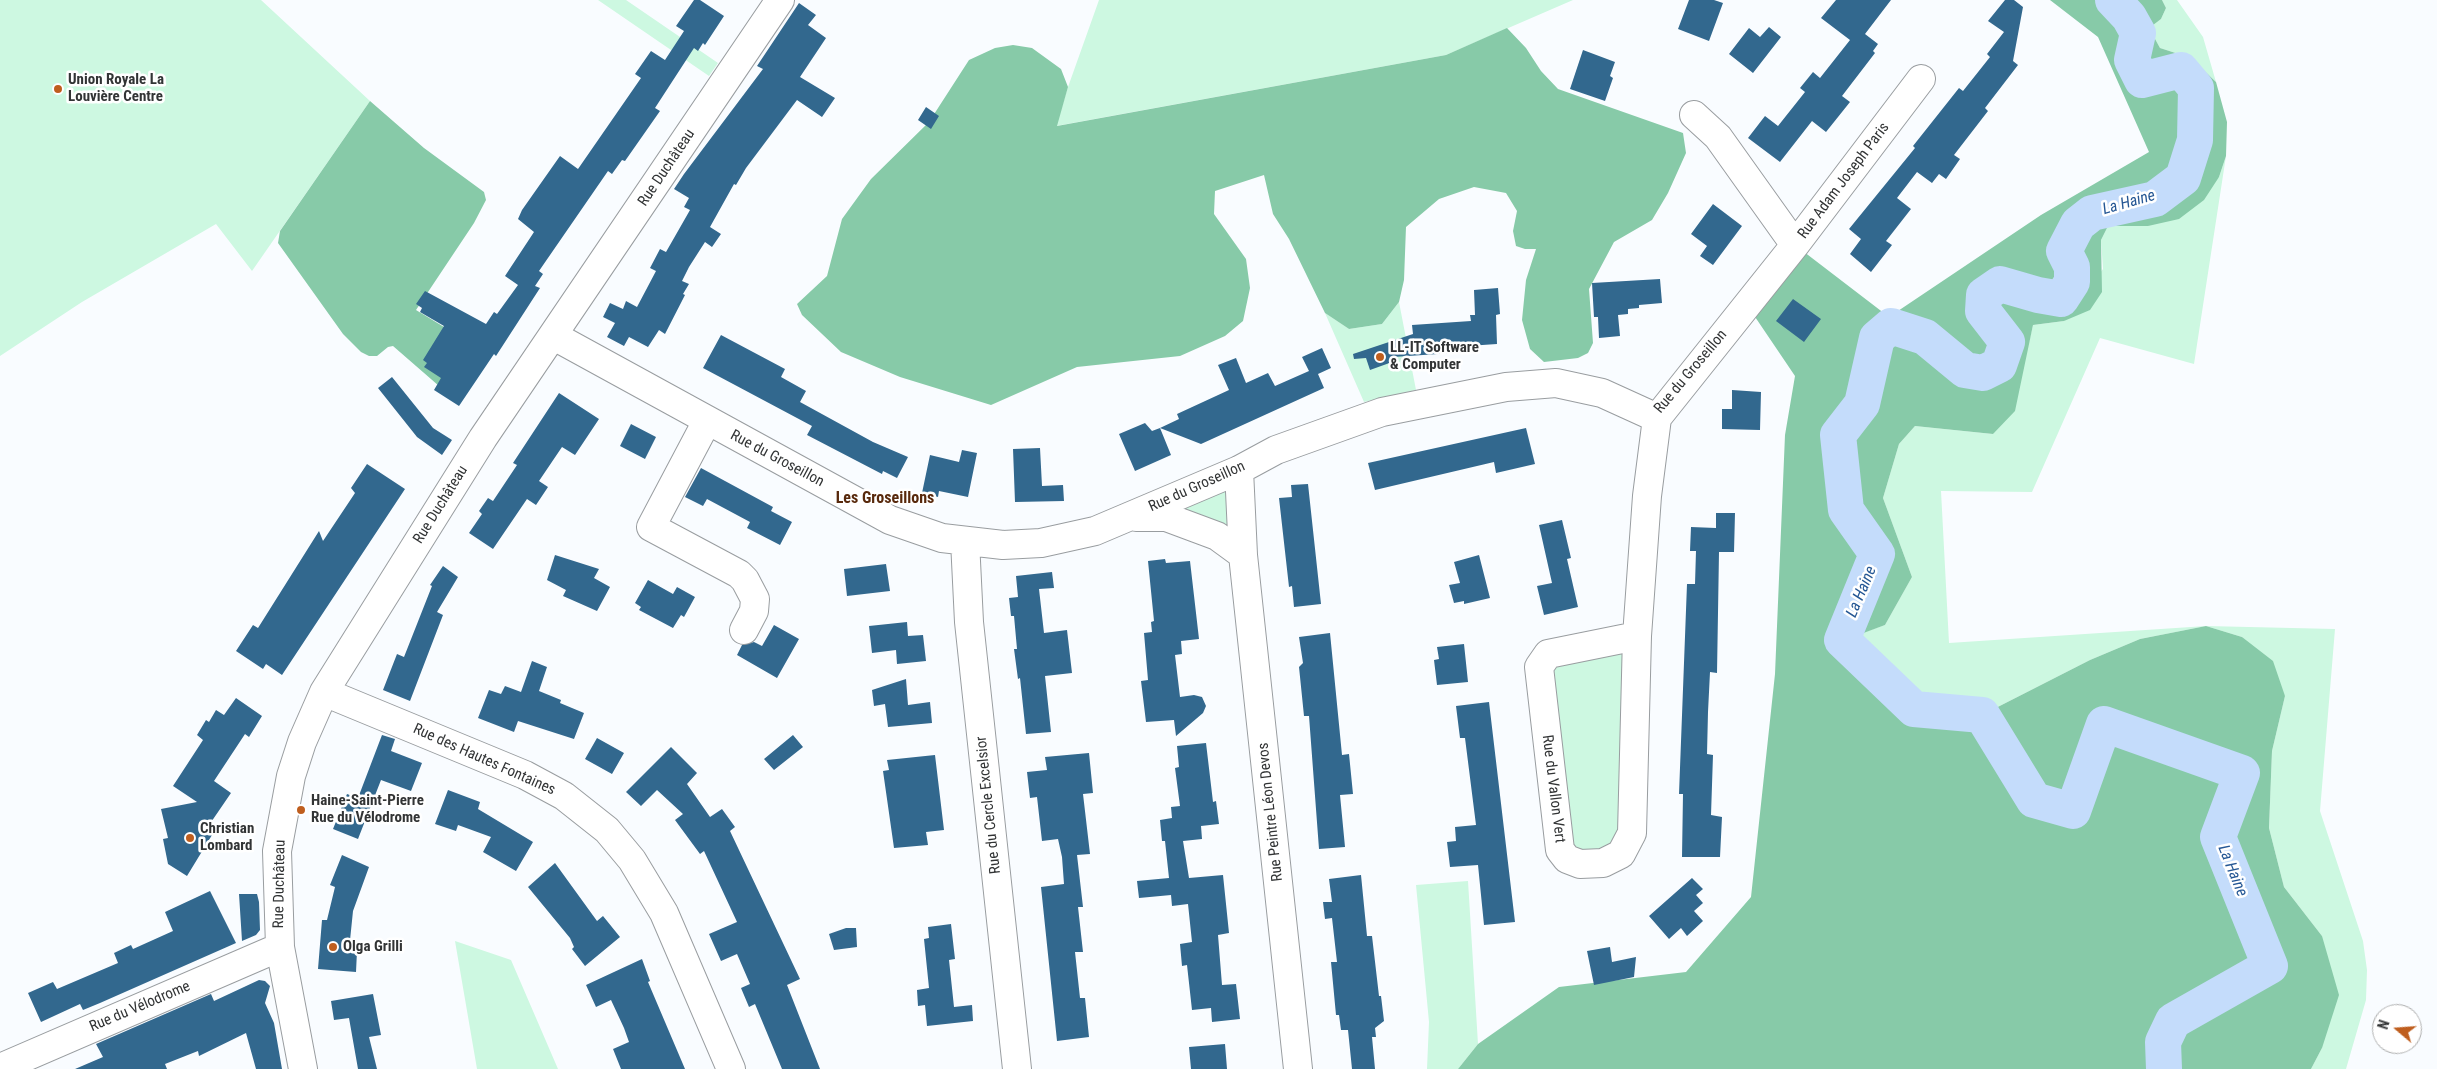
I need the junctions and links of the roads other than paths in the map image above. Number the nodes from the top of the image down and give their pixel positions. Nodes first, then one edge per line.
1 (780, 0) edge
2 (1922, 79) dead end
3 (1694, 115) dead end
4 (1795, 246) junction
5 (554, 336) junction
6 (1657, 418) junction
7 (707, 421) junction
8 (1239, 470) junction
9 (1129, 517) junction
10 (965, 542) junction
11 (1243, 555) junction
12 (744, 630) dead end
13 (1637, 636) junction
14 (324, 692) junction
15 (280, 947) junction
16 (0, 1068) edge
17 (303, 1069) edge
18 (731, 1069) edge
19 (1017, 1069) edge
20 (1298, 1069) edge

1 - 5 street, Rue Duchâteau
2 - 4 street, Rue Adam Joseph Paris
3 - 4 street, Rue Adam Joseph Paris
4 - 6 street, Rue du Groseillon
5 - 7 street, Rue du Groseillon
5 - 14 street, Rue Duchâteau
6 - 8 street, Rue du Groseillon
6 - 13 street, Rue du Vallon Vert
7 - 10 street, Rue du Groseillon
7 - 12 street
8 - 9 street, Rue du Groseillon
8 - 11 street, Rue Peintre Léon Devos
9 - 10 street, Rue du Groseillon
9 - 11 street
10 - 19 street, Rue du Cercle Excelsior
11 - 20 street, Rue Peintre Léon Devos
13 - 13 street, Rue du Vallon Vert
14 - 15 street, Rue Duchâteau
14 - 18 street, Rue des Hautes Fontaines
15 - 16 street, Rue du Vélodrome
15 - 17 street, Rue Duchâteau

